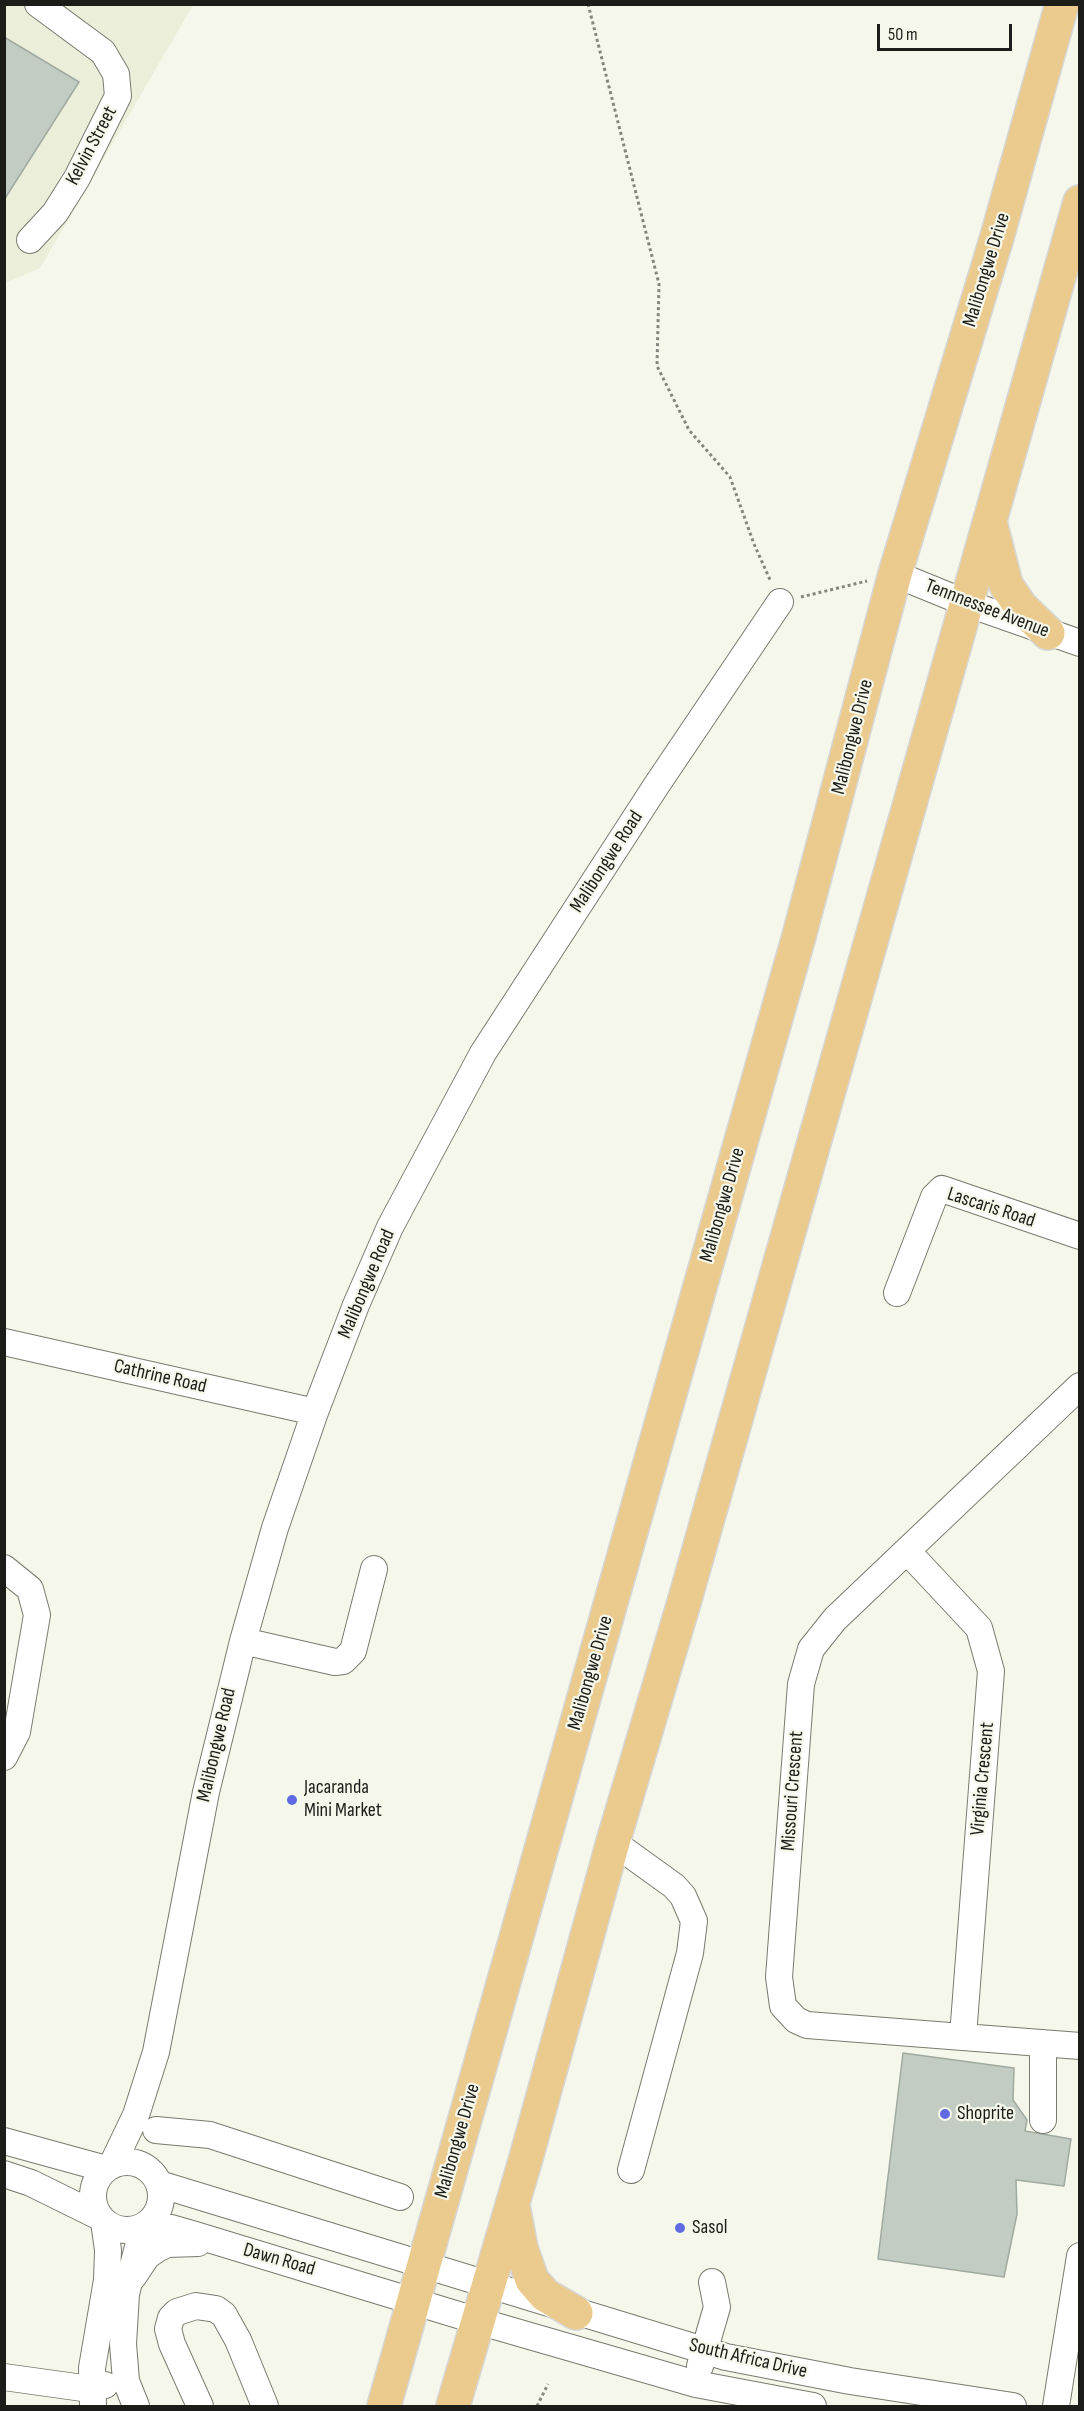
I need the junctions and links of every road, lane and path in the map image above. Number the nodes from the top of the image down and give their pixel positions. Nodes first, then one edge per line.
1 (38, 4) edge
2 (588, 4) edge
3 (1062, 4) edge
4 (1080, 202) edge
5 (30, 240) dead end
6 (988, 517) junction
7 (895, 574) junction
8 (780, 602) junction
9 (966, 603) junction
10 (1048, 633) junction
11 (1080, 643) edge
12 (1080, 1236) edge
13 (897, 1293) dead end
14 (4, 1342) edge
15 (1080, 1386) edge
16 (315, 1412) junction
17 (907, 1551) junction
18 (4, 1568) edge
19 (375, 1569) dead end
20 (243, 1641) junction
21 (4, 1757) edge
22 (613, 1842) junction
23 (963, 2036) junction
24 (1043, 2043) junction
25 (1080, 2046) edge
26 (156, 2052) junction
27 (1043, 2120) dead end
28 (156, 2130) junction
29 (4, 2141) edge
30 (109, 2167) junction
31 (631, 2170) dead end
32 (4, 2174) edge
33 (158, 2182) junction
34 (400, 2197) dead end
35 (512, 2202) junction
36 (101, 2219) junction
37 (144, 2226) junction
38 (233, 2247) junction
39 (1080, 2256) edge
40 (423, 2266) junction
41 (712, 2282) dead end
42 (488, 2285) junction
43 (126, 2294) junction
44 (413, 2299) junction
45 (576, 2313) junction
46 (478, 2321) junction
47 (704, 2351) junction
48 (4, 2378) edge
49 (126, 2381) junction
50 (548, 2384) dead end
51 (696, 2384) junction
52 (92, 2398) edge
53 (261, 2405) edge
54 (136, 2406) edge
55 (200, 2406) edge
56 (384, 2406) edge
57 (453, 2406) edge
58 (537, 2406) edge
59 (813, 2406) edge
60 (1013, 2406) edge
61 (1056, 2406) edge

1 - 5 street, Kelvin Street
2 - 8 path
3 - 7 main road, Malibongwe Drive
4 - 6 main road
6 - 9 main road
6 - 10 main road
7 - 8 path
7 - 9 street, Tennnessee Avenue
7 - 40 main road, Malibongwe Drive
8 - 16 street, Malibongwe Road
9 - 10 street, Tennnessee Avenue
9 - 22 main road
10 - 11 street, Tennnessee Avenue
12 - 13 street, Lascaris Road
14 - 16 street, Cathrine Road
15 - 17 street, Missouri Crescent
16 - 20 street, Malibongwe Road
17 - 23 street, Virginia Crescent
17 - 23 street, Missouri Crescent
18 - 21 street
19 - 20 street
20 - 26 street, Malibongwe Road
22 - 31 street
22 - 35 main road
23 - 24 street, Missouri Crescent
24 - 25 street, Missouri Crescent
24 - 27 street
26 - 28 street, Malibongwe Road
26 - 30 street, Malibongwe Road
28 - 33 street, Malibongwe Road
28 - 34 street
29 - 30 street
30 - 33 street
30 - 36 street
32 - 36 street
33 - 37 street
33 - 40 street, Dawn Road
35 - 42 main road
35 - 45 main road
36 - 37 street
36 - 52 street
37 - 38 street, Dawn Road
37 - 43 street
38 - 43 street
38 - 44 street, Dawn Road
39 - 61 street
40 - 42 street, Dawn Road
40 - 44 main road, Malibongwe Drive
41 - 47 street
42 - 45 street, South Africa Drive
42 - 46 main road
43 - 49 street
44 - 46 street, Dawn Road
44 - 56 main road, Malibongwe Drive
45 - 47 street, South Africa Drive
46 - 51 street, South Africa Drive
46 - 57 main road
47 - 51 street
47 - 60 street, South Africa Drive
48 - 52 street
49 - 52 street
49 - 54 street
50 - 58 path
51 - 59 street, South Africa Drive
53 - 55 street

